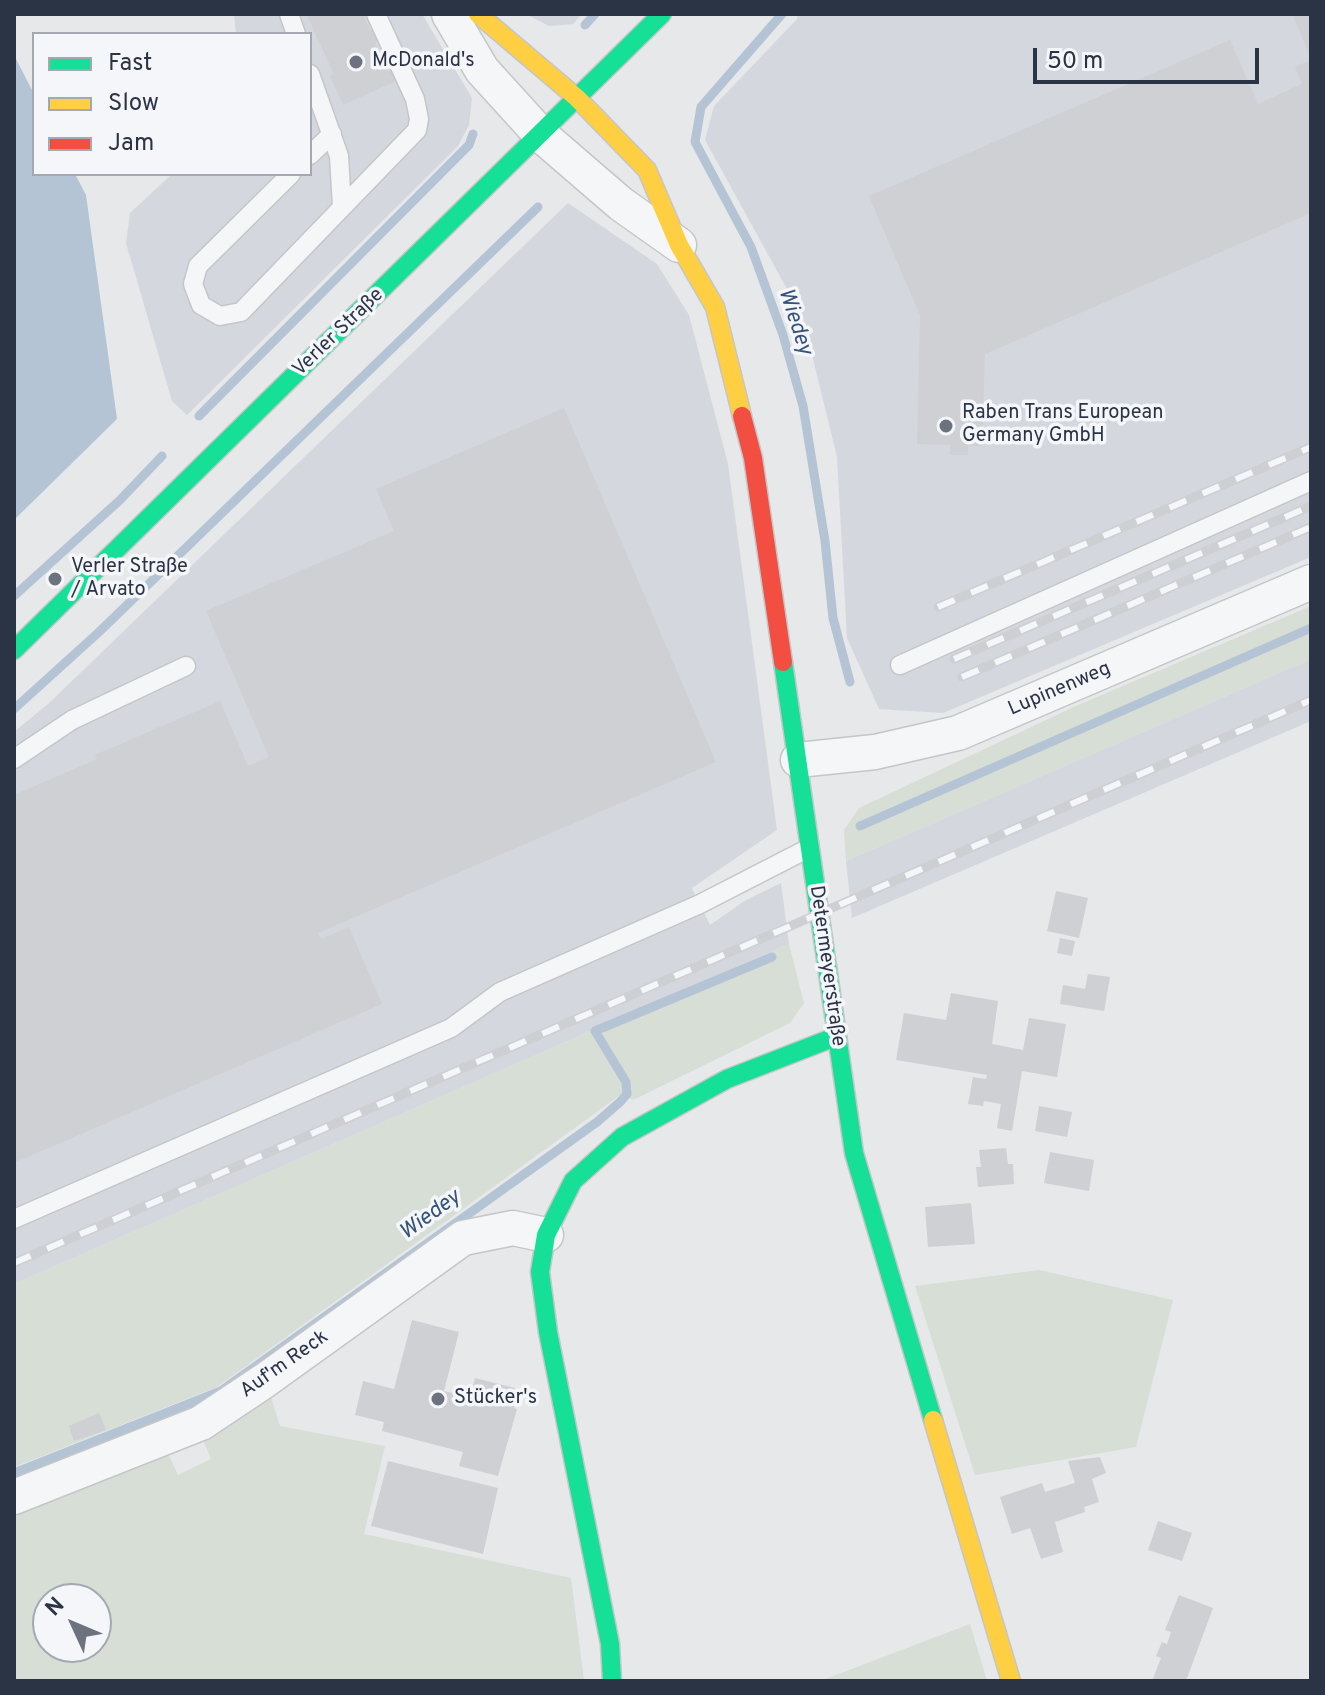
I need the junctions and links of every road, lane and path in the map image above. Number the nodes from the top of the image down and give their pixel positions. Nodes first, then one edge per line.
1 (376, 14) edge
2 (449, 14) edge
3 (478, 14) edge
4 (662, 14) edge
5 (312, 79) edge
6 (577, 98) junction
7 (332, 134) junction
8 (541, 135) junction
9 (312, 153) edge
10 (289, 176) edge
11 (342, 207) junction
12 (679, 245) junction
13 (1311, 481) edge
14 (1311, 582) edge
15 (14, 650) edge
16 (900, 665) dead end
17 (186, 666) dead end
18 (14, 759) edge
19 (798, 760) junction
20 (809, 848) junction
21 (835, 1037) junction
22 (14, 1219) edge
23 (546, 1235) junction
24 (14, 1497) edge
25 (612, 1681) edge
26 (1011, 1681) edge

1 - 11 lane
2 - 8 street, Determeyerstraße
3 - 6 street, Determeyerstraße
4 - 6 street, Verler Straße
5 - 7 lane
6 - 8 street, Verler Straße
6 - 12 street, Determeyerstraße
7 - 9 lane
7 - 11 lane
8 - 12 street, Determeyerstraße
8 - 15 street, Verler Straße
10 - 11 lane
12 - 19 street, Determeyerstraße
13 - 16 lane
14 - 19 street, Lupinenweg
17 - 18 lane
19 - 20 street, Determeyerstraße
20 - 21 street, Determeyerstraße
20 - 22 lane
21 - 23 street
21 - 26 street, Determeyerstraße
23 - 24 street, Auf'm Reck
23 - 25 street

